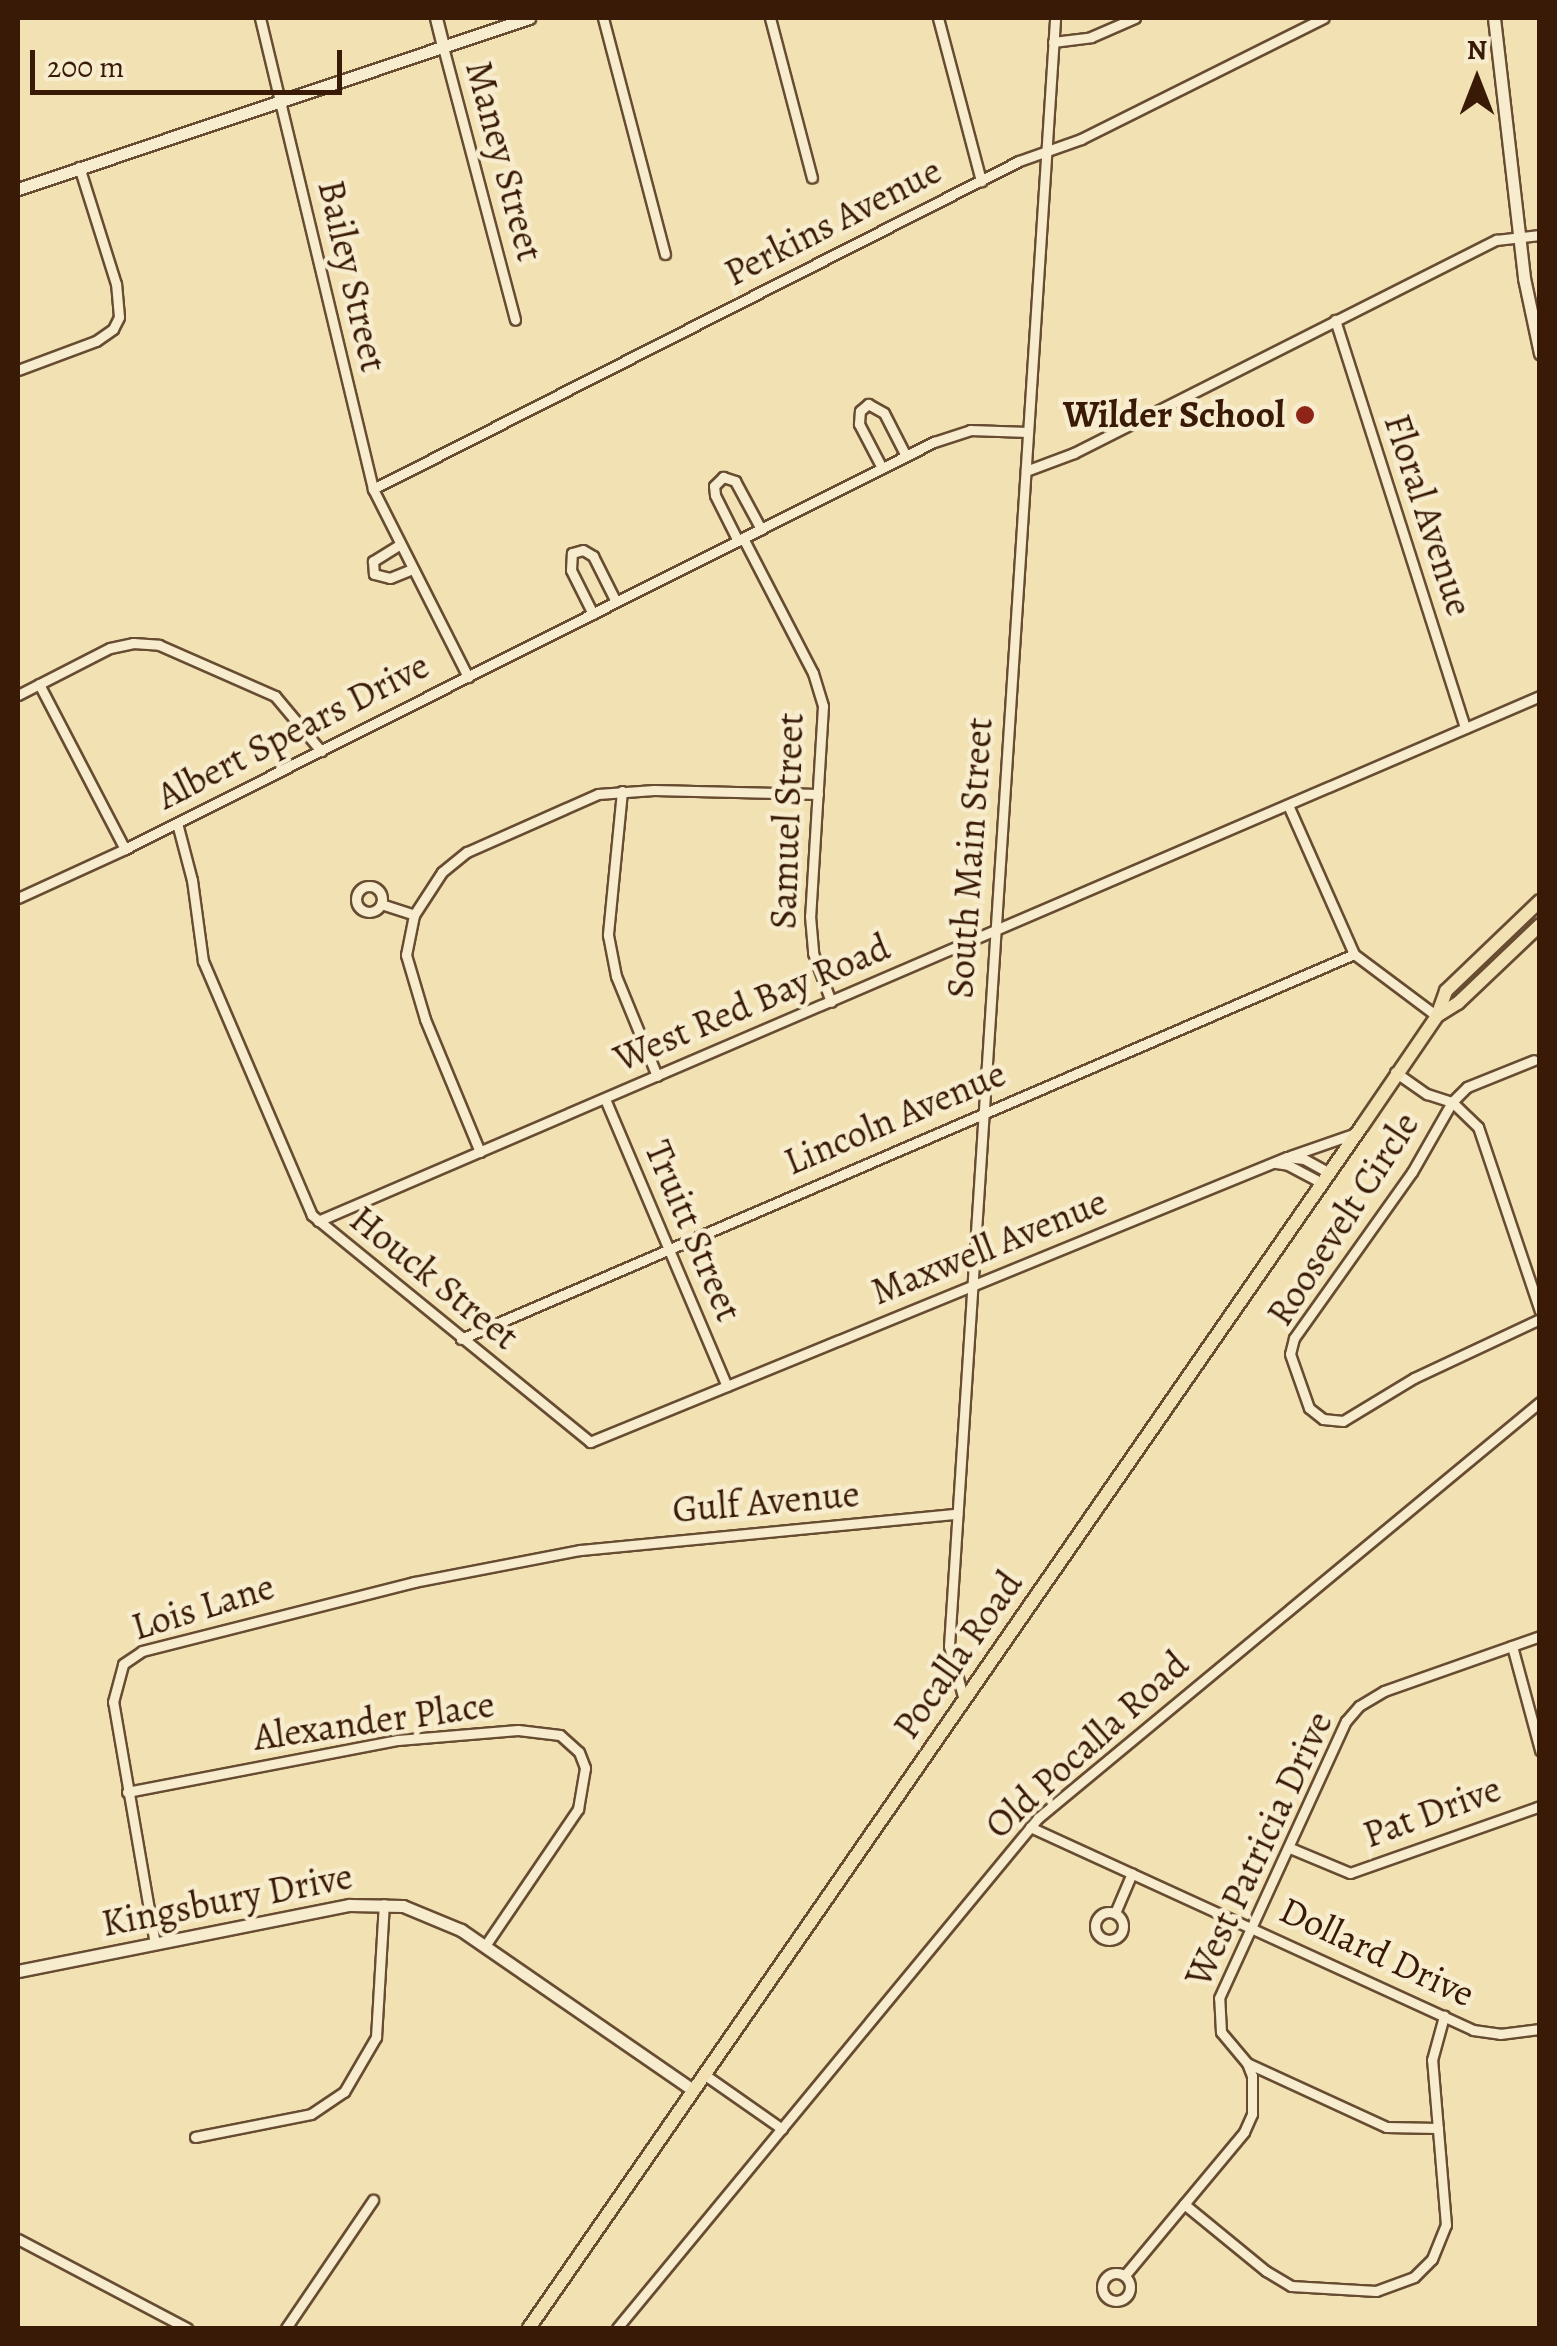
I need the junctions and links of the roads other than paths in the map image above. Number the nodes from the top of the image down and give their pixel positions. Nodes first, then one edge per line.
1 (260, 18) edge
2 (436, 18) edge
3 (529, 18) edge
4 (603, 18) edge
5 (770, 18) edge
6 (938, 18) edge
7 (1055, 18) edge
8 (1135, 18) edge
9 (1324, 18) edge
10 (1494, 18) edge
11 (1054, 42) junction
12 (443, 46) junction
13 (280, 101) junction
14 (1047, 152) junction
15 (79, 168) junction
16 (812, 178) dead end
17 (980, 181) junction
18 (18, 189) edge
19 (1540, 235) edge
20 (1519, 236) junction
21 (665, 254) dead end
22 (515, 320) dead end
23 (1335, 320) junction
24 (1540, 353) edge
25 (18, 370) edge
26 (1028, 432) junction
27 (906, 456) junction
28 (882, 468) junction
29 (1026, 471) junction
30 (373, 489) junction
31 (761, 529) junction
32 (741, 540) junction
33 (399, 544) junction
34 (412, 569) junction
35 (616, 602) junction
36 (593, 614) junction
37 (468, 677) junction
38 (39, 684) junction
39 (18, 695) edge
40 (1540, 696) edge
41 (1465, 728) junction
42 (320, 751) junction
43 (622, 791) junction
44 (818, 794) junction
45 (1288, 805) junction
46 (177, 823) junction
47 (124, 849) junction
48 (18, 898) edge
49 (1540, 901) edge
50 (381, 904) dead end
51 (414, 915) junction
52 (1540, 925) edge
53 (995, 931) junction
54 (1354, 954) junction
55 (831, 1002) junction
56 (1437, 1016) junction
57 (1534, 1060) dead end
58 (1395, 1072) junction
59 (657, 1076) junction
60 (604, 1098) junction
61 (1452, 1102) junction
62 (984, 1113) junction
63 (1358, 1132) junction
64 (480, 1152) junction
65 (1287, 1157) junction
66 (1273, 1164) junction
67 (1326, 1178) junction
68 (318, 1222) junction
69 (668, 1248) junction
70 (972, 1287) junction
71 (1540, 1311) edge
72 (1540, 1319) edge
73 (461, 1338) junction
74 (727, 1386) junction
75 (1540, 1402) edge
76 (957, 1514) junction
77 (580, 1550) joint
78 (1540, 1636) edge
79 (1512, 1646) junction
80 (964, 1700) junction
81 (1540, 1750) edge
82 (127, 1792) junction
83 (1540, 1806) edge
84 (1030, 1827) junction
85 (1290, 1848) junction
86 (1132, 1874) junction
87 (384, 1904) junction
88 (1115, 1913) dead end
89 (1253, 1928) junction
90 (155, 1944) junction
91 (485, 1946) junction
92 (18, 1971) edge
93 (1444, 2016) junction
94 (1540, 2028) edge
95 (1247, 2063) junction
96 (704, 2075) junction
97 (693, 2090) junction
98 (1438, 2128) junction
99 (782, 2129) junction
100 (195, 2137) dead end
101 (372, 2200) dead end
102 (1184, 2204) junction
103 (18, 2238) edge
104 (1125, 2275) dead end
105 (187, 2328) edge
106 (286, 2328) edge
107 (529, 2328) edge
108 (617, 2328) edge

1 - 13 street, Bailey Street
2 - 12 street, Maney Street
3 - 12 street
4 - 21 street
5 - 16 street
6 - 17 street
7 - 11 street, South Main Street
8 - 11 street
9 - 14 street, Perkins Avenue
10 - 20 street
11 - 14 street, South Main Street
12 - 13 street
12 - 22 street, Maney Street
13 - 15 street
13 - 30 street, Bailey Street
14 - 17 street, Perkins Avenue
14 - 26 street, South Main Street
15 - 18 street
15 - 25 street
17 - 30 street, Perkins Avenue
19 - 20 street
20 - 23 street
20 - 24 street
23 - 29 street
23 - 41 street, Floral Avenue
26 - 27 street, Albert Spears Drive
26 - 29 street, South Main Street
27 - 28 street, Albert Spears Drive
27 - 28 street
28 - 31 street, Albert Spears Drive
29 - 53 street, South Main Street
30 - 33 street, Bailey Street
31 - 32 street, Albert Spears Drive
31 - 32 street
32 - 35 street, Albert Spears Drive
32 - 44 street, Samuel Street
33 - 34 street, Bailey Street
33 - 34 street
34 - 37 street, Bailey Street
35 - 36 street, Albert Spears Drive
35 - 36 street
36 - 37 street, Albert Spears Drive
37 - 42 street, Albert Spears Drive
38 - 39 street
38 - 42 street
38 - 47 street
40 - 41 street, West Red Bay Road
41 - 45 street, West Red Bay Road
42 - 46 street, Albert Spears Drive
43 - 44 street
43 - 51 street
43 - 59 street
44 - 55 street, Samuel Street
45 - 53 street, West Red Bay Road
45 - 54 street
46 - 47 street, Albert Spears Drive
46 - 68 street, Houck Street
47 - 48 street, Albert Spears Drive
49 - 56 main road, Pocalla Road
50 - 51 street
51 - 64 street
52 - 56 main road, Pocalla Road
53 - 55 street, West Red Bay Road
53 - 62 street, South Main Street
54 - 56 street
54 - 62 street, Lincoln Avenue
55 - 59 street, West Red Bay Road
56 - 58 main road, Pocalla Road
57 - 61 street
58 - 61 street
58 - 63 main road, Pocalla Road
59 - 60 street, West Red Bay Road
60 - 64 street, West Red Bay Road
60 - 69 street, Truitt Street
61 - 71 street
61 - 72 street, Roosevelt Circle
62 - 69 street, Lincoln Avenue
62 - 70 street, South Main Street
63 - 65 street, Maxwell Avenue
63 - 67 main road, Pocalla Road
64 - 68 street, West Red Bay Road
65 - 66 street, Maxwell Avenue
65 - 67 street
66 - 67 street
66 - 70 street, Maxwell Avenue
67 - 80 main road, Pocalla Road
68 - 73 street, Houck Street
69 - 73 street, Lincoln Avenue
69 - 74 street, Truitt Street
70 - 74 street, Maxwell Avenue
70 - 76 street, South Main Street
73 - 74 street, Houck Street
75 - 84 street, Old Pocalla Road
76 - 77 street, Gulf Avenue
76 - 80 street, South Main Street
77 - 82 street, Lois Lane
78 - 79 street, West Patricia Drive
79 - 81 street
79 - 85 street, West Patricia Drive
80 - 96 main road, Pocalla Road
82 - 90 street, Lois Lane
82 - 91 street, Alexander Place
83 - 85 street, Pat Drive
84 - 86 street, Dollard Drive
84 - 99 street, Old Pocalla Road
85 - 89 street, West Patricia Drive
86 - 88 street
86 - 89 street, Dollard Drive
87 - 90 street, Kingsbury Drive
87 - 91 street, Kingsbury Drive
87 - 100 street
89 - 93 street, Dollard Drive
89 - 95 street, West Patricia Drive
90 - 92 street, Kingsbury Drive
91 - 97 street, Kingsbury Drive
93 - 94 street, Dollard Drive
93 - 98 street
95 - 98 street
95 - 102 street
96 - 97 main road, Pocalla Road
96 - 99 street
97 - 107 main road, Pocalla Road
98 - 102 street
99 - 108 street, Old Pocalla Road
101 - 106 street
102 - 104 street
103 - 105 street

